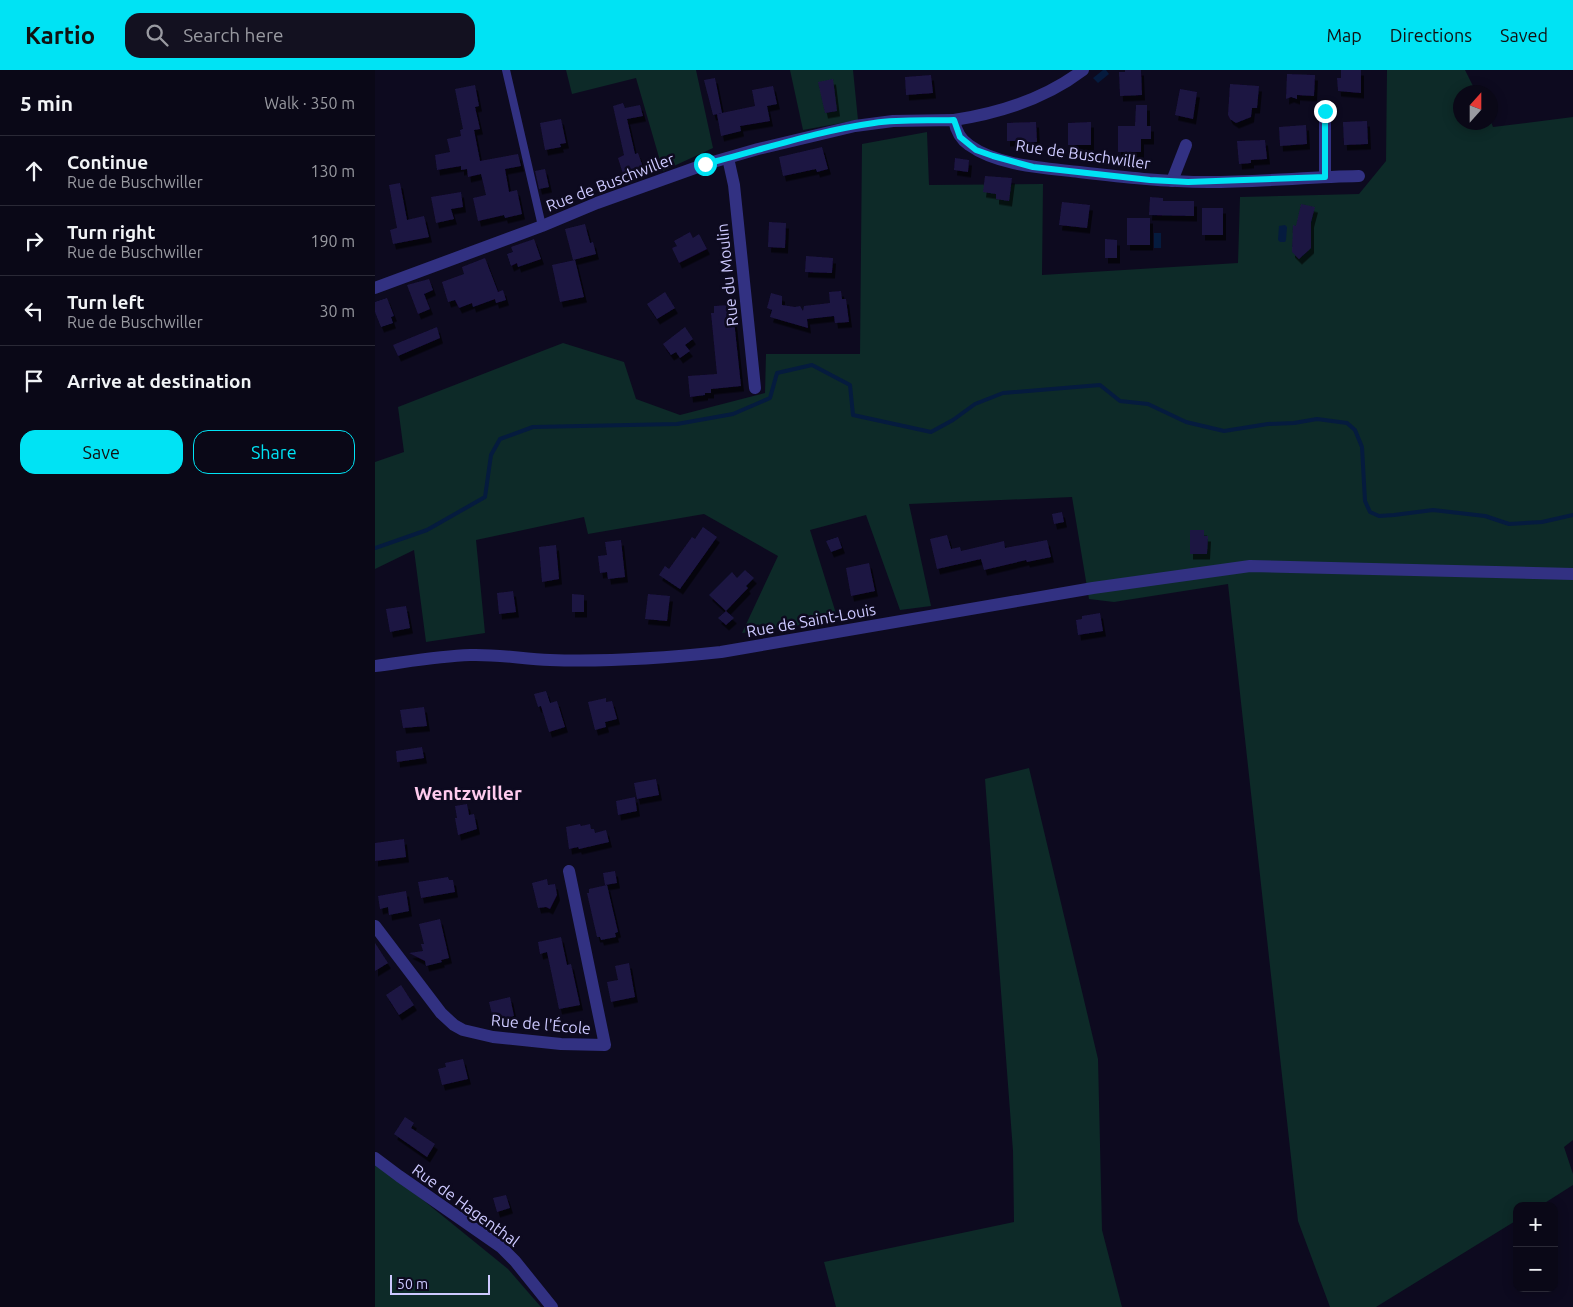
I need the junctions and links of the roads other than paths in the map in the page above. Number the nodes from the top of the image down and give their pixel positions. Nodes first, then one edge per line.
1 (506, 70) edge
2 (1083, 70) edge
3 (1325, 111) dead end
4 (954, 120) junction
5 (1186, 146) dead end
6 (728, 158) junction
7 (1359, 176) dead end
8 (1325, 177) junction
9 (1172, 181) junction
10 (542, 226) junction
11 (375, 288) edge
12 (755, 388) dead end
13 (1573, 574) edge
14 (375, 666) edge
15 (569, 871) dead end
16 (375, 926) edge
17 (375, 1158) edge
18 (552, 1307) edge

1 - 10 lane
2 - 4 street
3 - 8 street
4 - 6 street, Rue de Buschwiller
4 - 9 street, Rue de Buschwiller
5 - 9 street
6 - 10 street, Rue de Buschwiller
6 - 12 street, Rue du Moulin
7 - 8 street, Rue de Buschwiller
8 - 9 street, Rue de Buschwiller
10 - 11 street, Rue de Buschwiller
13 - 14 street, Rue de Saint-Louis
15 - 16 street, Rue de l'École
17 - 18 street, Rue de Hagenthal

